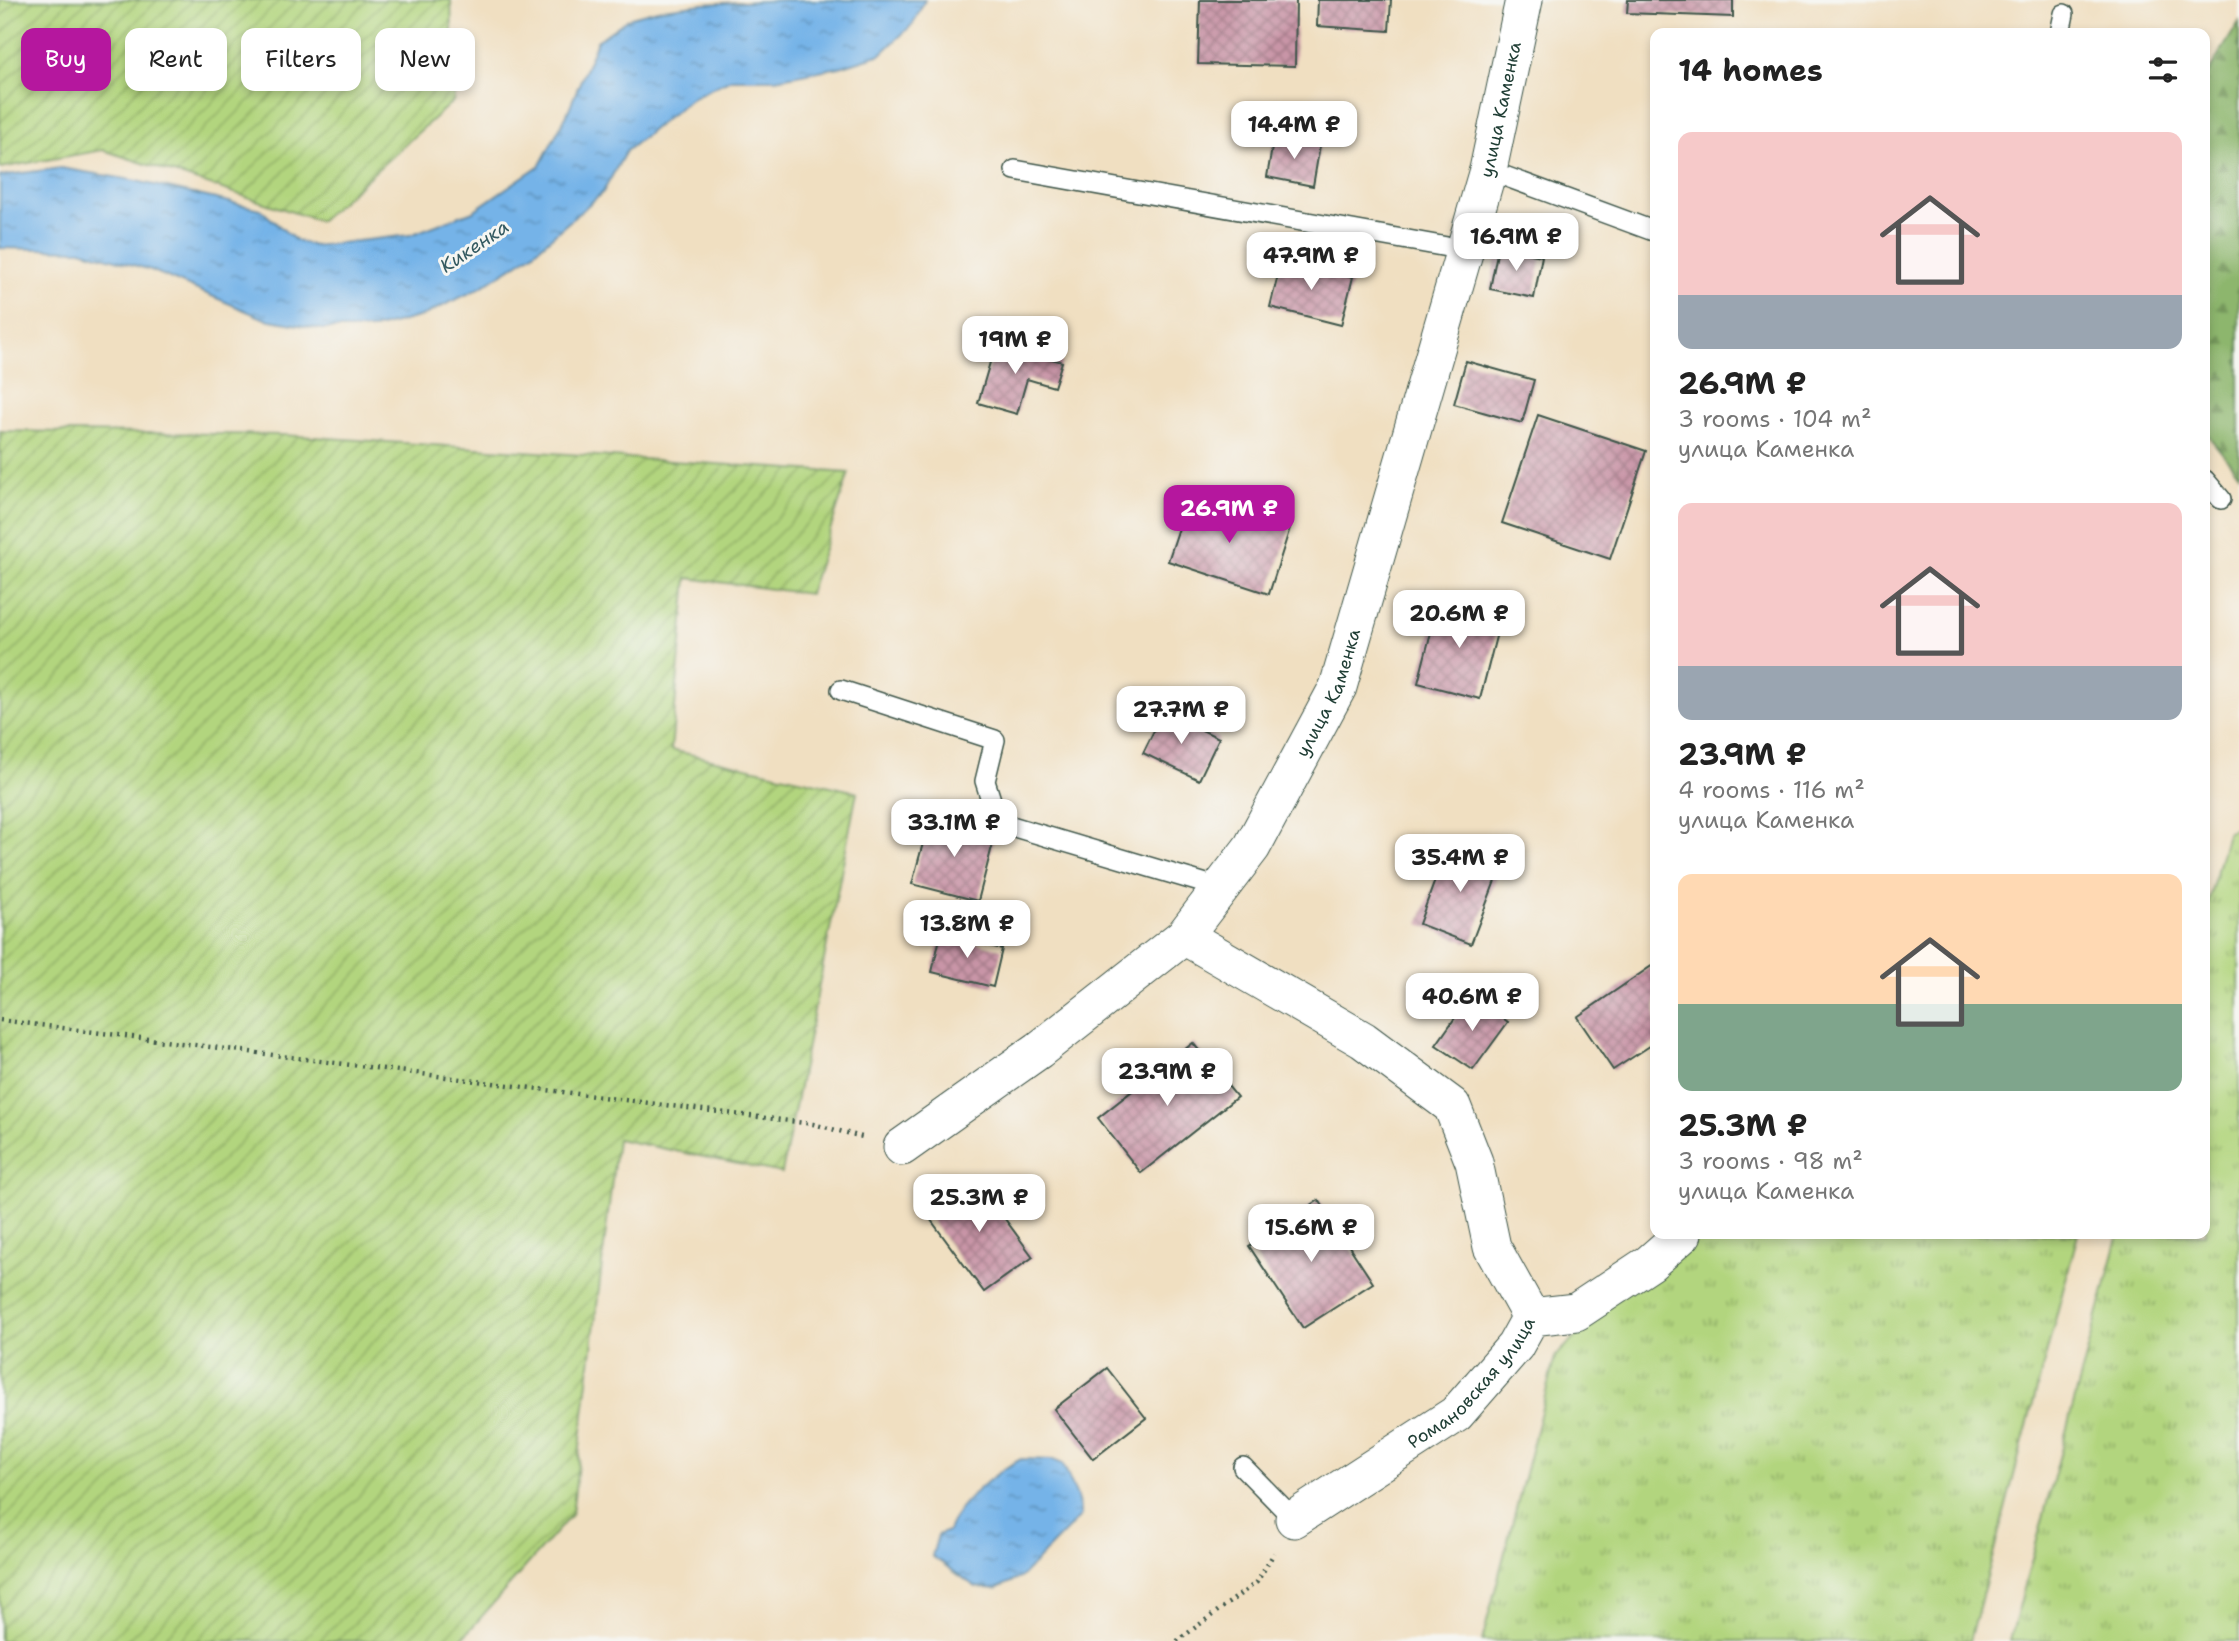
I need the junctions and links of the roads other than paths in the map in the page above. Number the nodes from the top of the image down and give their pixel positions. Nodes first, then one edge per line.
1 (1524, 0) edge
2 (1015, 170) dead end
3 (1488, 170) junction
4 (1650, 230) edge
5 (1464, 250) junction
6 (2210, 486) edge
7 (2221, 499) dead end
8 (841, 690) dead end
9 (1220, 888) junction
10 (1184, 936) junction
11 (902, 1147) road end
12 (1677, 1239) edge
13 (1531, 1317) junction
14 (1243, 1467) dead end
15 (1294, 1519) joint

1 - 3 street, улица Каменка
2 - 5 lane
3 - 4 lane
3 - 5 street, улица Каменка
5 - 9 street, улица Каменка
6 - 7 lane
8 - 9 lane
9 - 10 street, улица Каменка
10 - 11 street, улица Каменка
10 - 13 street
12 - 13 street, Романовская улица
13 - 15 street, Романовская улица
14 - 15 lane

